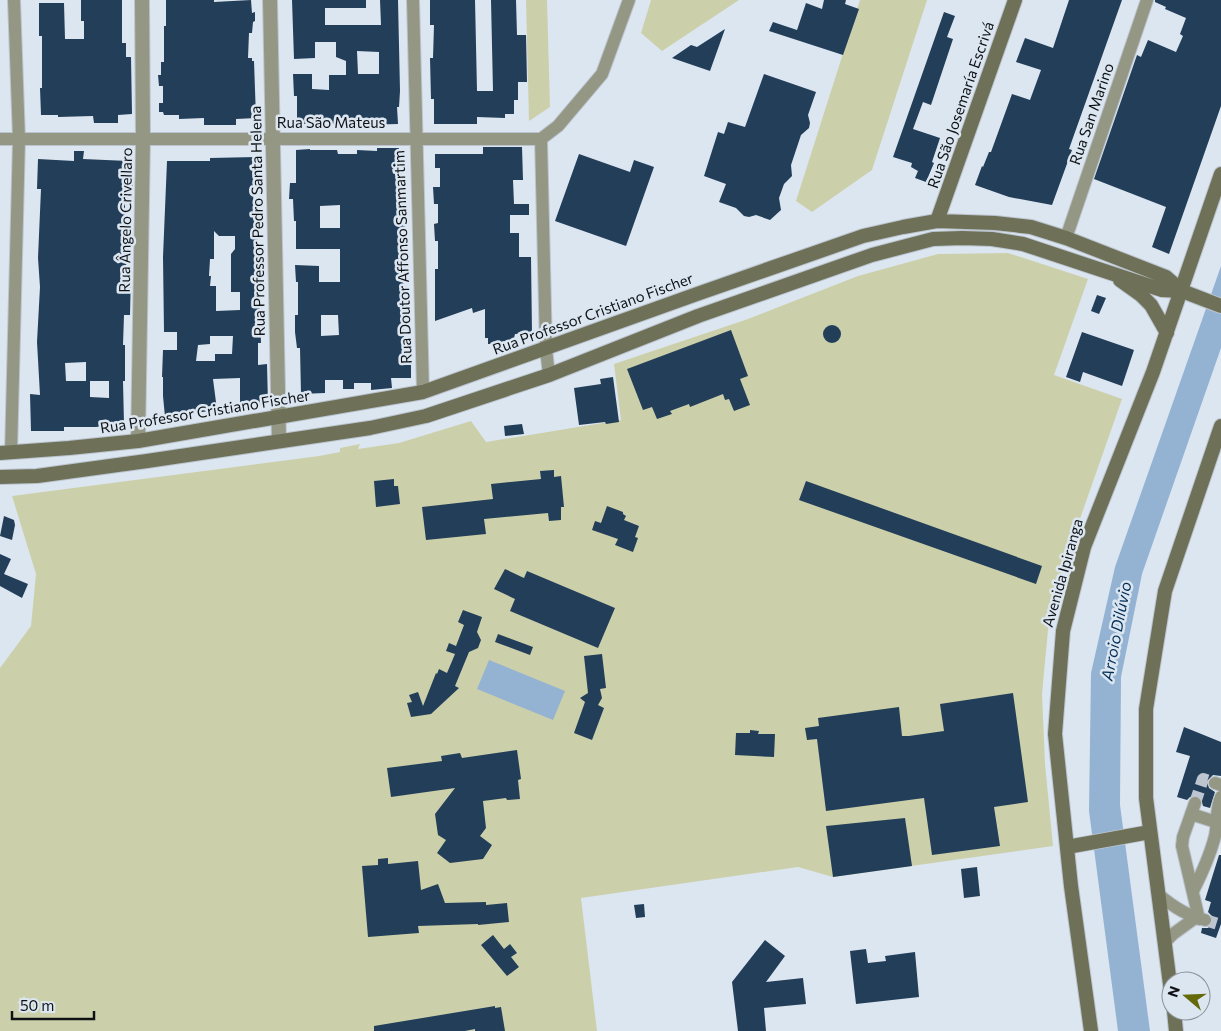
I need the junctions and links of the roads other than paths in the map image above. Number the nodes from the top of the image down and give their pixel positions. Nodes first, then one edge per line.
1 (14, 0) edge
2 (142, 0) edge
3 (270, 0) edge
4 (413, 0) edge
5 (630, 0) edge
6 (1015, 0) edge
7 (1147, 0) edge
8 (0, 139) edge
9 (19, 139) junction
10 (143, 139) junction
11 (273, 139) junction
12 (416, 139) junction
13 (542, 139) junction
14 (1221, 174) edge
15 (937, 221) junction
16 (995, 223) junction
17 (1066, 238) junction
18 (933, 239) junction
19 (1108, 272) junction
20 (1188, 293) junction
21 (1221, 306) edge
22 (630, 319) junction
23 (1166, 333) junction
24 (637, 340) junction
25 (546, 349) junction
26 (549, 375) junction
27 (423, 392) junction
28 (278, 417) junction
29 (1221, 426) edge
30 (138, 441) junction
31 (279, 441) junction
32 (6, 453) edge
33 (0, 480) edge
34 (1221, 797) edge
35 (1216, 822) junction
36 (1150, 832) junction
37 (1067, 847) junction
38 (1193, 892) junction
39 (1158, 894) junction
40 (1199, 919) junction
41 (1164, 943) junction
42 (1168, 971) edge
43 (1091, 1031) edge

1 - 9 street
2 - 10 street, Rua Ângelo Crivellaro
3 - 11 street, Rua Professor Pedro Santa Helena
4 - 12 street, Rua Doutor Affonso Sanmartim
5 - 13 street
6 - 15 main road, Rua São Josemaría Escrivá
7 - 17 street, Rua San Marino
8 - 9 street, Rua São Mateus
9 - 10 street, Rua São Mateus
9 - 32 street
10 - 11 street, Rua São Mateus
10 - 30 street, Rua Ângelo Crivellaro
11 - 12 street, Rua São Mateus
11 - 28 street, Rua Professor Pedro Santa Helena
12 - 13 street, Rua São Mateus
12 - 27 street, Rua Doutor Affonso Sanmartim
13 - 25 street
14 - 20 main road, Avenida Ipiranga
15 - 16 main road, Rua Professor Cristiano Fischer
15 - 22 main road, Rua Professor Cristiano Fischer
16 - 17 main road, Rua Professor Cristiano Fischer
16 - 18 main road
17 - 20 main road, Rua Professor Cristiano Fischer
18 - 19 main road, Rua Professor Cristiano Fischer
18 - 24 main road, Rua Professor Cristiano Fischer
19 - 20 main road, Rua Professor Cristiano Fischer
19 - 23 main road
20 - 21 main road, Rua Professor Cristiano Fischer
20 - 23 main road, Avenida Ipiranga
22 - 24 main road
22 - 25 main road, Rua Professor Cristiano Fischer
23 - 37 main road, Avenida Ipiranga
24 - 26 main road, Rua Professor Cristiano Fischer
25 - 26 street
25 - 27 main road, Rua Professor Cristiano Fischer
26 - 31 main road, Rua Professor Cristiano Fischer
27 - 28 main road, Rua Professor Cristiano Fischer
28 - 30 main road, Rua Professor Cristiano Fischer
28 - 31 street, Rua Professor Pedro Santa Helena
29 - 36 main road
30 - 32 main road, Rua Professor Cristiano Fischer
31 - 33 main road, Rua Professor Cristiano Fischer
34 - 35 street
35 - 38 street
35 - 38 street
36 - 37 main road
36 - 39 main road
37 - 43 main road, Avenida Ipiranga
38 - 40 street
39 - 40 street
39 - 41 main road
40 - 41 street
41 - 42 main road

